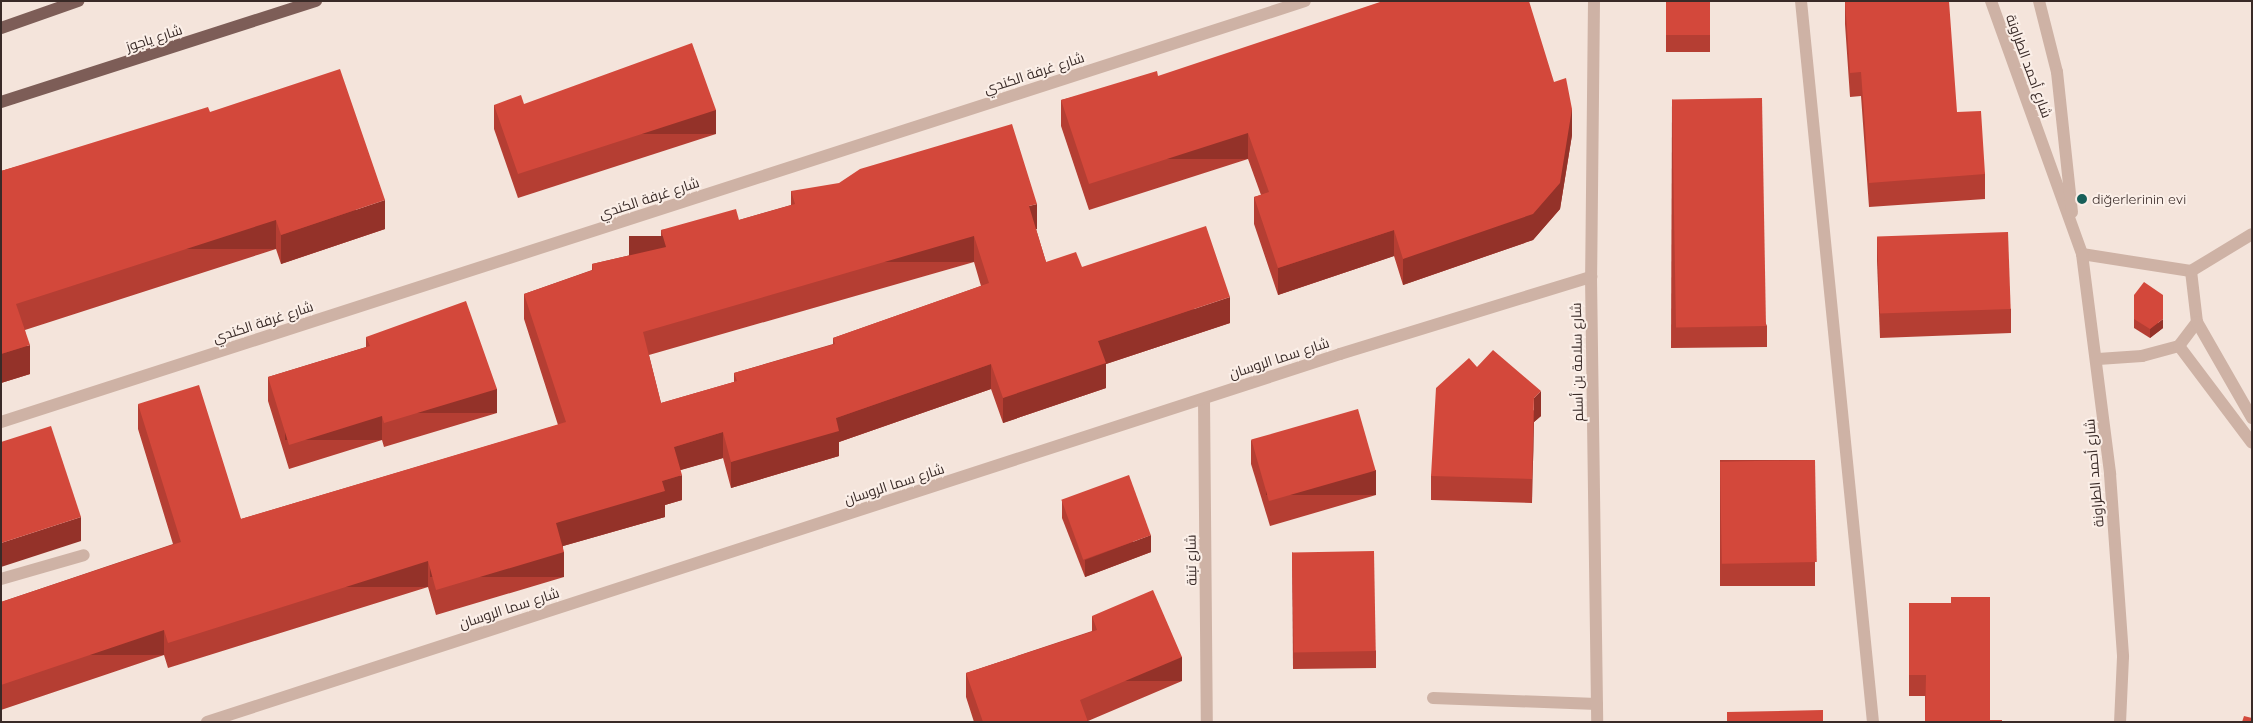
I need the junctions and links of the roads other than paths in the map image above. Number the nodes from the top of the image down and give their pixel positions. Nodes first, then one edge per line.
1 (78, 1) edge
2 (316, 1) edge
3 (1306, 1) edge
4 (1594, 1) edge
5 (1801, 1) edge
6 (1990, 1) edge
7 (2040, 1) edge
8 (1, 28) edge
9 (1, 102) edge
10 (2073, 225) junction
11 (2252, 234) edge
12 (2082, 254) junction
13 (2191, 271) junction
14 (1591, 277) junction
15 (2197, 322) junction
16 (2179, 346) junction
17 (2098, 359) junction
18 (1204, 399) junction
19 (2252, 418) edge
20 (1, 422) edge
21 (2252, 443) edge
22 (84, 554) dead end
23 (1, 579) edge
24 (1434, 698) dead end
25 (1597, 704) junction
26 (207, 722) edge
27 (1207, 722) edge
28 (1597, 722) edge
29 (1873, 722) edge
30 (2120, 722) edge

1 - 8 main road
2 - 9 main road, شارع ياجوز
3 - 20 street, شارع غرفة الكندي
4 - 14 street, شارع سلامة بن أسلم
5 - 29 street
6 - 10 street, شارع أحمد الطراونة
7 - 10 street, شارع أحمد الطراونة
10 - 12 street, شارع أحمد الطراونة
11 - 13 street
12 - 13 street
12 - 17 street, شارع أحمد الطراونة
13 - 15 street
14 - 18 street, شارع سما الروسان
14 - 25 street, شارع سلامة بن أسلم
15 - 16 street
15 - 19 street
16 - 17 street
16 - 21 street
17 - 30 street, شارع أحمد الطراونة
18 - 26 street, شارع سما الروسان
18 - 27 street, شارع تبنة
22 - 23 street
24 - 25 street
25 - 28 street, شارع سلامة بن أسلم

